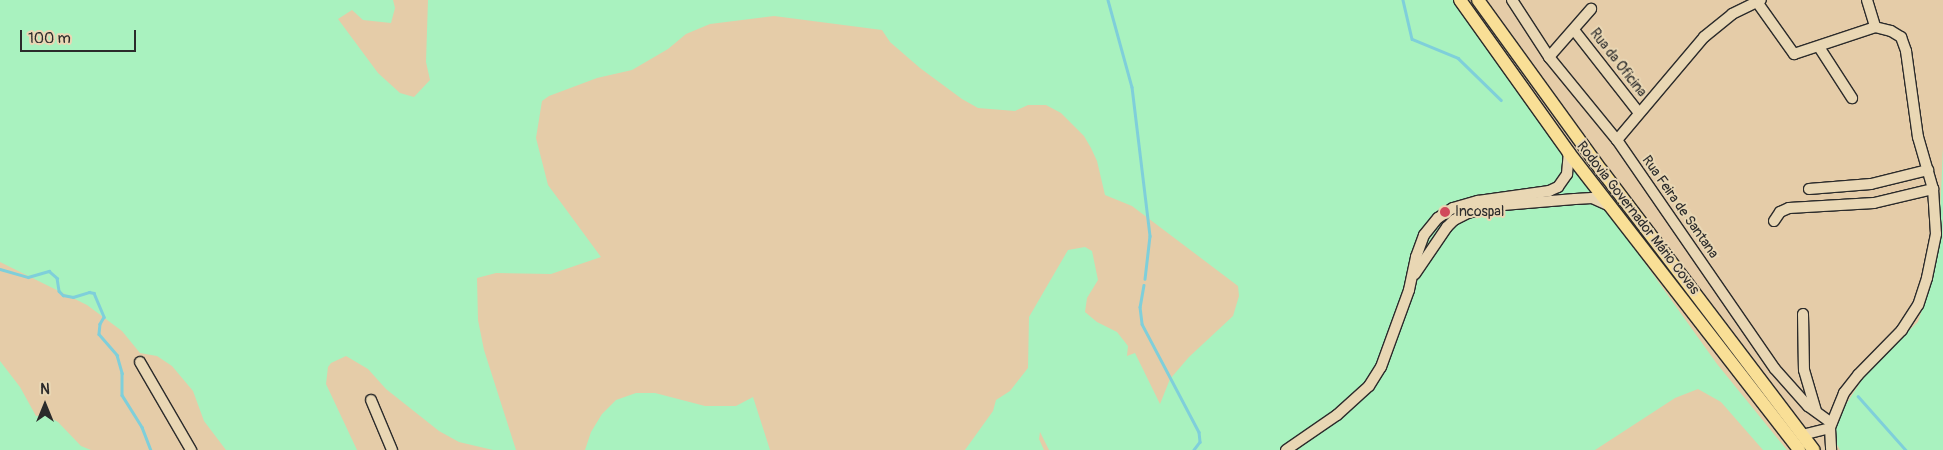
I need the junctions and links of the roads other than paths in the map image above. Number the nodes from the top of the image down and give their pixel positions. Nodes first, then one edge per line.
1 (1460, 0) edge
2 (1478, 0) edge
3 (1512, 0) edge
4 (1867, 0) edge
5 (1759, 1) edge
6 (1591, 9) dead end
7 (1875, 27) junction
8 (1574, 30) junction
9 (1819, 47) junction
10 (1549, 57) junction
11 (1852, 98) dead end
12 (1639, 113) junction
13 (1616, 140) junction
14 (1569, 154) junction
15 (1928, 170) junction
16 (1809, 189) dead end
17 (1933, 189) junction
18 (1611, 207) junction
19 (1774, 221) dead end
20 (1413, 277) junction
21 (1803, 314) dead end
22 (140, 362) dead end
23 (371, 400) dead end
24 (1818, 414) junction
25 (1831, 426) junction
26 (1802, 435) junction
27 (191, 450) edge
28 (392, 450) edge
29 (1286, 450) edge
30 (1799, 450) edge
31 (1814, 450) edge
32 (1832, 450) edge

1 - 14 main road, Rodovia Governador Mário Covas
2 - 26 main road, Rodovia Governador Mário Covas
3 - 10 street, Rua Feira de Santana
4 - 7 street
5 - 9 street
5 - 12 street
6 - 8 street
7 - 9 street
7 - 15 street
8 - 10 street
8 - 12 street, Rua da Oficina
9 - 11 street
10 - 13 street, Rua Feira de Santana
12 - 13 street
13 - 24 street, Rua Feira de Santana
14 - 18 main road, Rodovia Governador Mário Covas
14 - 20 street
15 - 16 street
15 - 17 street
17 - 19 street
17 - 25 street
18 - 20 street
18 - 30 main road, Rodovia Governador Mário Covas
20 - 29 street
21 - 24 street
22 - 27 street
23 - 28 street
24 - 25 street, Rua Feira de Santana
25 - 26 street
25 - 32 street
26 - 31 main road, Rodovia Governador Mário Covas

